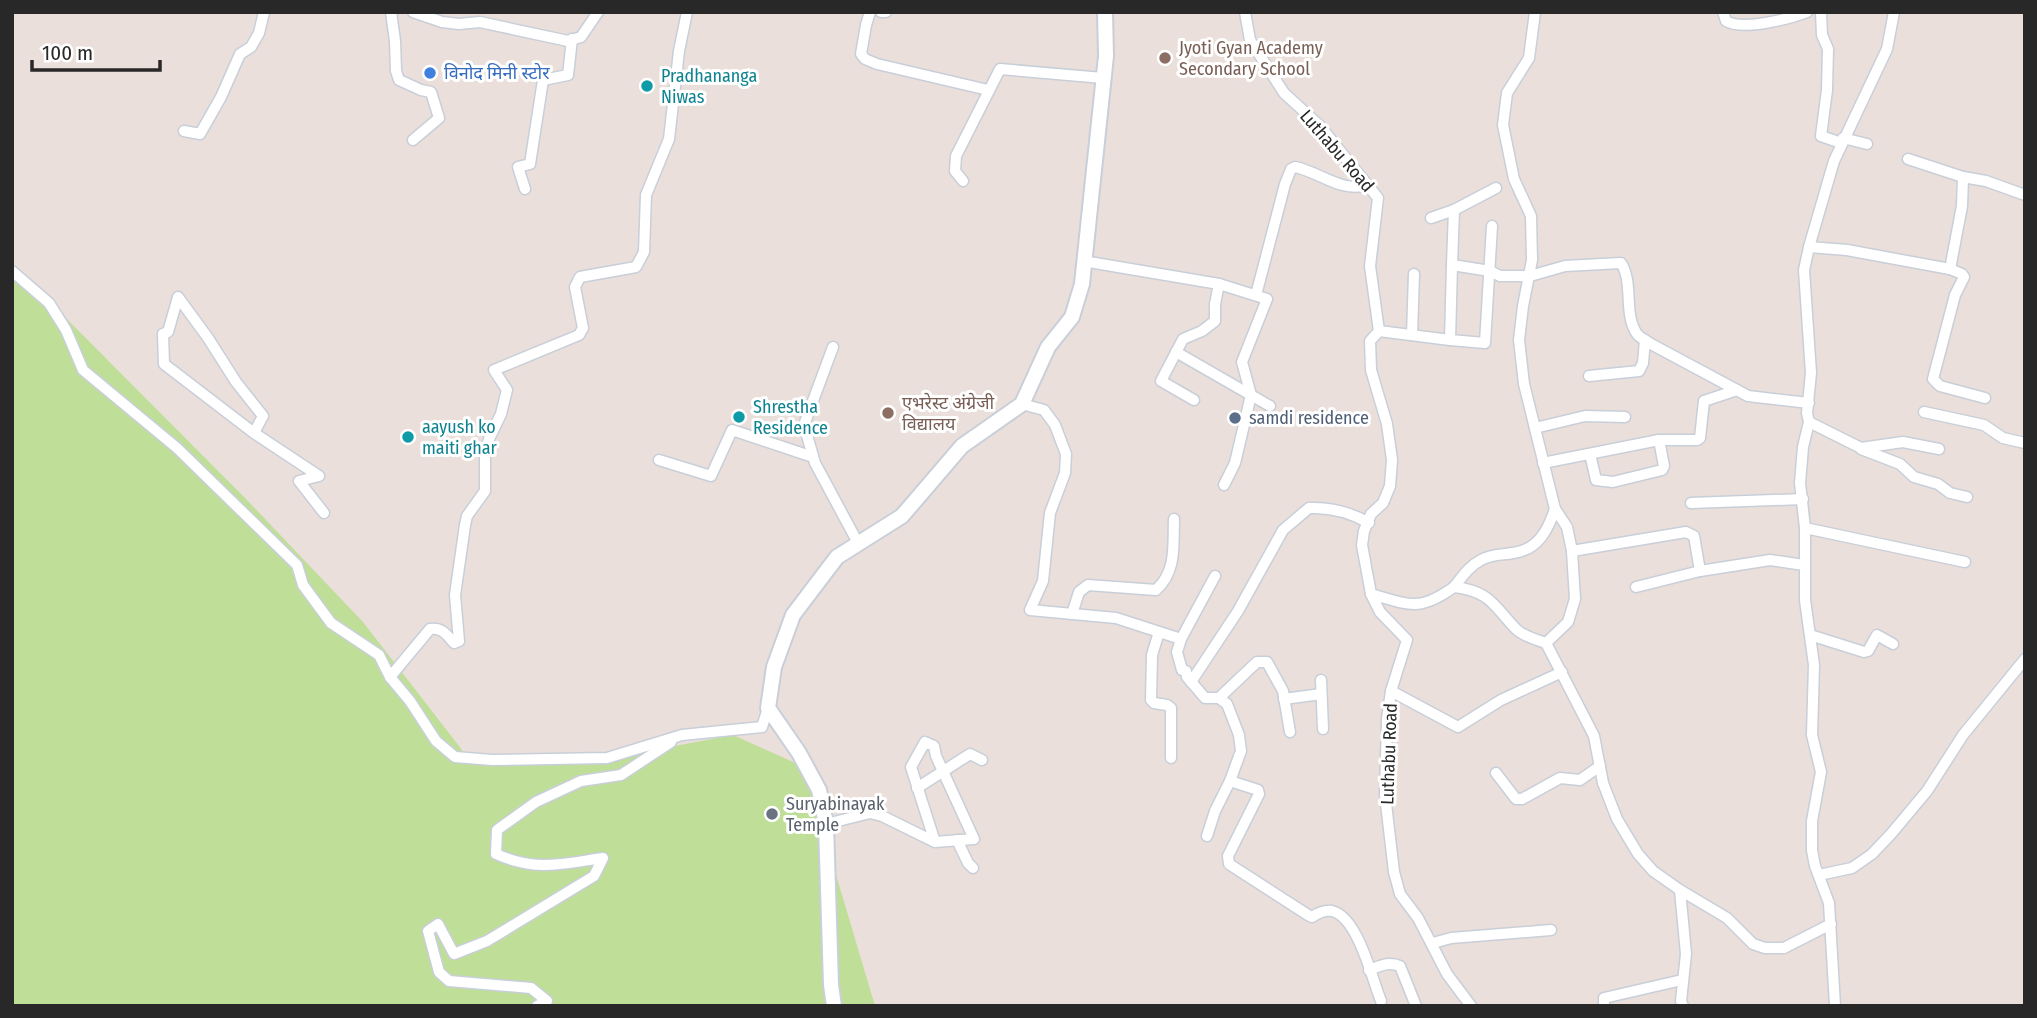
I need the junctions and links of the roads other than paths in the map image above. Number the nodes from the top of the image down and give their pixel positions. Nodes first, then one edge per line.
1 (264, 12) edge
2 (391, 12) edge
3 (413, 12) edge
4 (598, 12) edge
5 (687, 12) edge
6 (870, 12) edge
7 (1104, 12) edge
8 (1245, 12) edge
9 (1535, 12) edge
10 (1723, 12) edge
11 (1807, 12) edge
12 (1821, 12) edge
13 (1894, 12) edge
14 (426, 14) edge
15 (475, 17) edge
16 (572, 39) junction
17 (1103, 78) junction
18 (988, 90) junction
19 (184, 131) dead end
20 (413, 140) dead end
21 (1842, 141) junction
22 (1867, 144) dead end
23 (1908, 159) dead end
24 (1963, 177) junction
25 (963, 181) dead end
26 (1367, 185) junction
27 (1496, 188) dead end
28 (525, 189) dead end
29 (2025, 195) edge
30 (1454, 210) junction
31 (1431, 218) dead end
32 (1492, 226) dead end
33 (1809, 247) junction
34 (1083, 261) junction
35 (1452, 265) junction
36 (1950, 269) junction
37 (12, 271) edge
38 (1490, 271) junction
39 (1414, 274) dead end
40 (1530, 276) junction
41 (1219, 284) junction
42 (1255, 295) junction
43 (1379, 331) junction
44 (1412, 335) junction
45 (1450, 340) junction
46 (1645, 340) junction
47 (833, 347) dead end
48 (1176, 352) junction
49 (1588, 376) dead end
50 (1737, 390) junction
51 (1251, 395) junction
52 (1985, 398) dead end
53 (1194, 400) dead end
54 (1809, 403) junction
55 (1022, 404) junction
56 (1270, 406) dead end
57 (1924, 412) dead end
58 (1625, 417) dead end
59 (1809, 422) junction
60 (1535, 428) junction
61 (254, 433) junction
62 (1659, 440) junction
63 (2025, 443) edge
64 (1861, 448) junction
65 (1939, 449) dead end
66 (1590, 454) junction
67 (813, 457) junction
68 (659, 460) dead end
69 (1543, 463) junction
70 (1224, 485) dead end
71 (1967, 497) dead end
72 (1803, 499) junction
73 (1691, 503) dead end
74 (1555, 509) junction
75 (324, 513) dead end
76 (1174, 519) dead end
77 (1369, 523) junction
78 (1805, 528) junction
79 (858, 542) junction
80 (1572, 551) junction
81 (1965, 562) dead end
82 (1804, 565) junction
83 (1700, 571) junction
84 (1215, 576) dead end
85 (1454, 587) junction
86 (1636, 587) dead end
87 (1371, 594) junction
88 (1072, 614) junction
89 (1159, 632) junction
90 (1810, 635) junction
91 (1181, 639) junction
92 (1546, 643) junction
93 (1893, 644) dead end
94 (2025, 659) edge
95 (1562, 671) junction
96 (390, 677) junction
97 (1321, 680) dead end
98 (1191, 682) junction
99 (1391, 691) junction
100 (1321, 694) junction
101 (1219, 698) junction
102 (1284, 699) junction
103 (768, 708) junction
104 (1322, 729) dead end
105 (1290, 732) dead end
106 (682, 735) junction
107 (1171, 758) dead end
108 (982, 760) dead end
109 (1600, 766) junction
110 (945, 771) junction
111 (1496, 773) dead end
112 (1230, 781) junction
113 (917, 788) junction
114 (826, 824) junction
115 (1207, 836) dead end
116 (957, 841) junction
117 (935, 842) junction
118 (973, 868) dead end
119 (1819, 875) junction
120 (1680, 890) junction
121 (1831, 924) junction
122 (1551, 930) dead end
123 (1433, 943) junction
124 (1369, 970) junction
125 (1682, 980) junction
126 (1381, 1001) dead end
127 (537, 1006) edge
128 (834, 1006) edge
129 (1416, 1006) edge
130 (1471, 1006) edge
131 (1604, 1006) edge
132 (1684, 1006) edge
133 (1835, 1006) edge

1 - 19 street
2 - 20 street
3 - 14 street
4 - 16 street
5 - 96 street
6 - 18 street
7 - 17 main road
8 - 26 street, Luthabu Road
9 - 40 street
10 - 11 street
12 - 21 street
13 - 21 street
14 - 15 street
15 - 16 street
16 - 28 street
17 - 18 street
17 - 34 main road
18 - 25 street
21 - 22 street
21 - 33 street
23 - 24 street
24 - 29 street
24 - 36 street
26 - 42 street
26 - 43 street, Luthabu Road
27 - 30 street
30 - 31 street
30 - 35 street
32 - 38 street
33 - 36 street
33 - 54 street
34 - 41 street
34 - 55 main road
35 - 38 street
35 - 45 street
36 - 52 street
37 - 96 street
38 - 40 street
38 - 45 street
39 - 44 street
40 - 46 street
40 - 60 street
41 - 42 street
41 - 48 street
42 - 51 street
43 - 44 street
43 - 77 street, Luthabu Road
44 - 45 street
46 - 49 street
46 - 50 street
47 - 67 street
48 - 51 street
48 - 53 street
50 - 54 street
50 - 62 street
51 - 56 street
51 - 70 street
54 - 59 street
55 - 79 main road
55 - 88 street
57 - 63 street
58 - 60 street
59 - 64 street
59 - 72 street
60 - 69 street
61 - 61 street
61 - 75 street
62 - 66 street
62 - 66 street
64 - 65 street
64 - 71 street
66 - 69 street
67 - 68 street
67 - 79 street
69 - 74 street
72 - 73 street
72 - 78 street
74 - 80 street
74 - 85 street
76 - 88 street
77 - 87 street, Luthabu Road
77 - 98 street
78 - 81 street
78 - 82 street
79 - 103 main road
80 - 83 street
80 - 92 street
82 - 83 street
82 - 90 street
83 - 86 street
84 - 91 street
85 - 87 street
85 - 92 street
87 - 99 street, Luthabu Road
88 - 89 street
89 - 91 street
89 - 107 street
90 - 93 street
90 - 119 street
91 - 98 street
92 - 95 street
94 - 119 street
95 - 99 street
95 - 109 street
96 - 106 street
97 - 100 street
98 - 101 street
99 - 123 street, Luthabu Road
100 - 102 street
100 - 104 street
101 - 102 street
101 - 112 street
102 - 105 street
103 - 106 street
103 - 114 main road
106 - 127 street
108 - 110 street
109 - 111 street
109 - 120 street
110 - 113 street
110 - 113 street
110 - 116 street
112 - 115 street
112 - 124 street
113 - 117 street
114 - 117 street
114 - 128 main road
116 - 117 street
116 - 118 street
119 - 121 street
120 - 121 street
120 - 125 street
121 - 133 street
122 - 123 street
123 - 130 street, Luthabu Road
124 - 126 street
124 - 129 street
125 - 131 street
125 - 132 street

